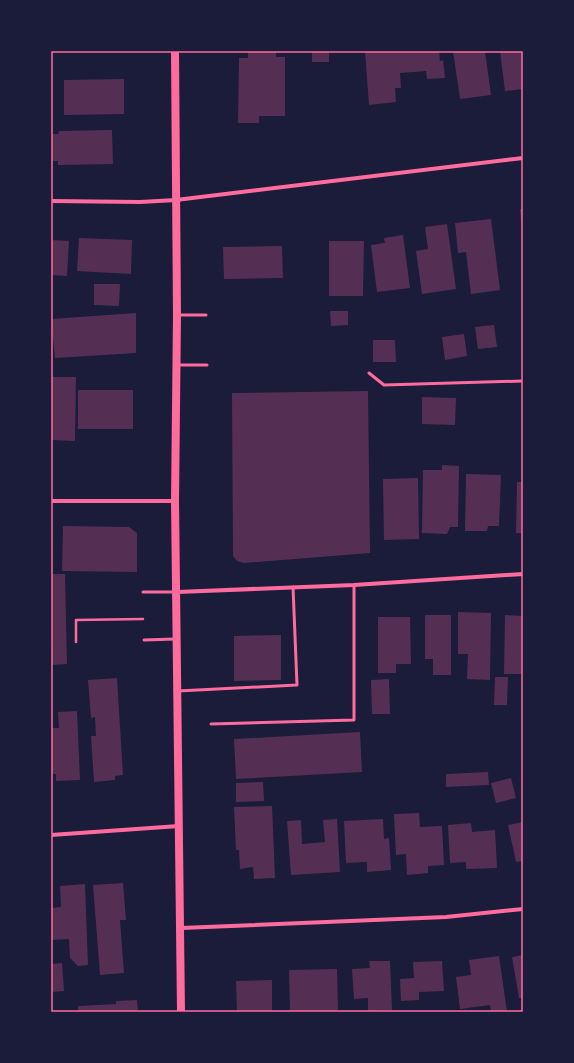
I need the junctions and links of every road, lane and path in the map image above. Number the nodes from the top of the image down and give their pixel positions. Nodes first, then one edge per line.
1 (175, 51) edge
2 (523, 158) edge
3 (176, 200) junction
4 (51, 201) edge
5 (177, 315) junction
6 (206, 315) dead end
7 (176, 365) junction
8 (207, 365) dead end
9 (369, 373) dead end
10 (523, 381) edge
11 (51, 501) edge
12 (175, 501) junction
13 (523, 574) edge
14 (354, 585) junction
15 (293, 587) junction
16 (143, 592) dead end
17 (176, 592) junction
18 (143, 619) dead end
19 (177, 639) junction
20 (144, 640) dead end
21 (76, 642) dead end
22 (178, 691) junction
23 (211, 724) dead end
24 (180, 826) junction
25 (51, 834) edge
26 (523, 909) edge
27 (181, 928) junction
28 (181, 1012) edge

1 - 3 main road
2 - 3 street
3 - 4 street
3 - 5 main road
5 - 6 lane
5 - 7 main road
7 - 8 lane
7 - 12 main road
9 - 10 lane
11 - 12 street
12 - 17 main road
13 - 14 street
14 - 15 street
14 - 23 lane
15 - 17 street
15 - 22 lane
16 - 17 lane
17 - 19 main road
18 - 21 path
19 - 20 lane
19 - 22 main road
22 - 24 main road
24 - 25 street
24 - 27 main road
26 - 27 street
27 - 28 main road

